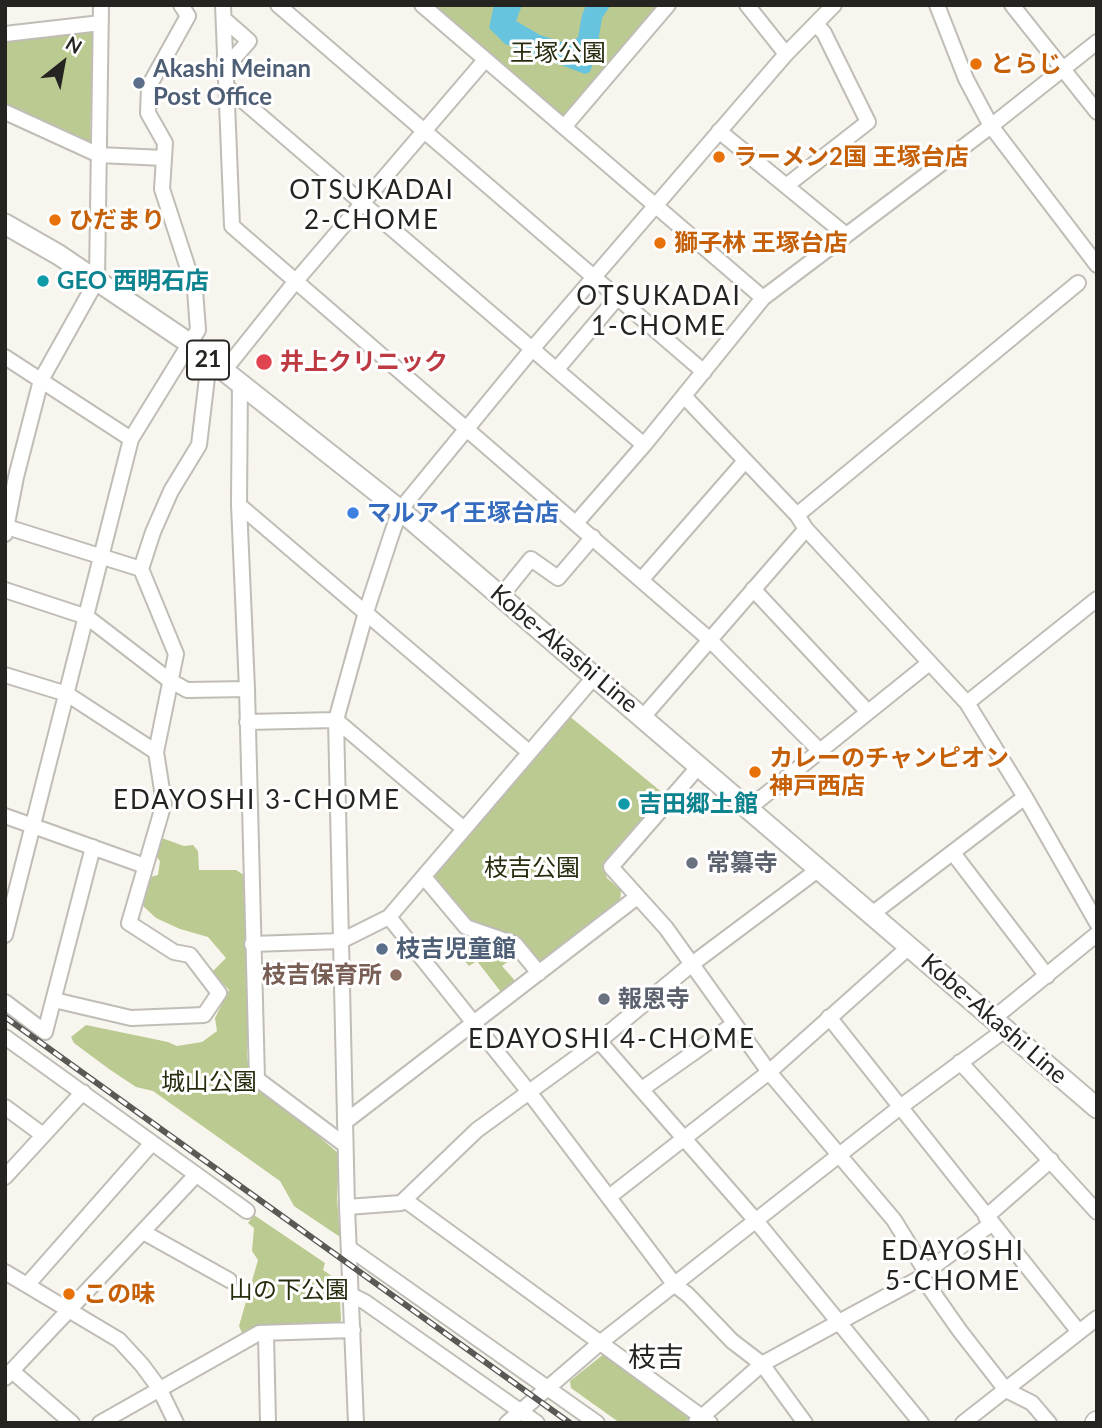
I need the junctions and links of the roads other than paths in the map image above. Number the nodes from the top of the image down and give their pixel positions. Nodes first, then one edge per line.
1 (101, 5) edge
2 (181, 5) edge
3 (278, 5) edge
4 (422, 5) edge
5 (668, 5) edge
6 (747, 5) edge
7 (834, 5) edge
8 (937, 5) edge
9 (1012, 5) edge
10 (224, 12) edge
11 (101, 23) junction
12 (816, 24) junction
13 (5, 34) edge
14 (1097, 42) edge
15 (786, 54) junction
16 (485, 60) junction
17 (226, 67) junction
18 (1063, 69) junction
19 (227, 87) junction
20 (5, 112) edge
21 (1097, 112) edge
22 (991, 126) junction
23 (564, 127) junction
24 (422, 131) junction
25 (719, 131) junction
26 (99, 155) junction
27 (164, 158) junction
28 (786, 186) junction
29 (361, 203) junction
30 (656, 206) junction
31 (5, 224) edge
32 (846, 235) junction
33 (1097, 265) edge
34 (593, 278) junction
35 (97, 280) junction
36 (295, 282) junction
37 (1078, 284) dead end
38 (617, 298) junction
39 (763, 298) junction
40 (189, 344) junction
41 (533, 348) junction
42 (5, 357) edge
43 (557, 369) junction
44 (224, 372) junction
45 (704, 372) junction
46 (41, 380) junction
47 (684, 396) junction
48 (465, 429) junction
49 (131, 439) junction
50 (644, 445) junction
51 (745, 461) junction
52 (11, 478) edge
53 (239, 505) junction
54 (400, 510) junction
55 (797, 515) junction
56 (576, 523) junction
57 (806, 529) junction
58 (6, 531) edge
59 (593, 537) junction
60 (102, 557) junction
61 (141, 569) junction
62 (642, 579) junction
63 (753, 589) junction
64 (5, 590) edge
65 (501, 596) junction
66 (1097, 600) edge
67 (366, 612) junction
68 (87, 617) junction
69 (709, 639) junction
70 (928, 664) junction
71 (5, 675) edge
72 (595, 676) junction
73 (169, 680) junction
74 (247, 689) junction
75 (67, 694) junction
76 (967, 703) junction
77 (867, 711) junction
78 (643, 717) junction
79 (336, 720) junction
80 (247, 722) junction
81 (819, 750) junction
82 (156, 752) junction
83 (529, 752) junction
84 (700, 765) junction
85 (1025, 797) junction
86 (749, 808) junction
87 (5, 816) edge
88 (33, 826) junction
89 (464, 829) junction
90 (93, 846) junction
91 (953, 853) junction
92 (145, 866) junction
93 (820, 869) junction
94 (424, 877) junction
95 (637, 897) junction
96 (8, 913) edge
97 (872, 914) junction
98 (389, 917) junction
99 (1097, 923) edge
100 (1097, 934) edge
101 (5, 935) edge
102 (341, 941) junction
103 (252, 944) junction
104 (910, 946) junction
105 (692, 964) junction
106 (539, 974) junction
107 (1047, 976) junction
108 (54, 1000) junction
109 (5, 1002) edge
110 (829, 1017) junction
111 (475, 1023) junction
112 (1000, 1023) junction
113 (734, 1024) junction
114 (5, 1037) edge
115 (599, 1041) junction
116 (960, 1062) junction
117 (769, 1072) junction
118 (642, 1089) junction
119 (83, 1092) junction
120 (529, 1092) junction
121 (5, 1107) edge
122 (899, 1108) junction
123 (1097, 1108) edge
124 (345, 1122) junction
125 (43, 1135) junction
126 (684, 1138) junction
127 (152, 1143) junction
128 (345, 1145) junction
129 (838, 1157) junction
130 (1051, 1160) junction
131 (195, 1175) junction
132 (5, 1177) edge
133 (609, 1197) junction
134 (405, 1200) junction
135 (347, 1207) junction
136 (247, 1212) dead end
137 (1097, 1212) edge
138 (989, 1220) junction
139 (757, 1222) junction
140 (143, 1232) junction
141 (349, 1248) junction
142 (5, 1272) edge
143 (924, 1274) junction
144 (229, 1280) dead end
145 (27, 1285) junction
146 (675, 1285) junction
147 (351, 1295) junction
148 (70, 1311) junction
149 (1097, 1318) edge
150 (840, 1323) junction
151 (353, 1330) junction
152 (1079, 1332) junction
153 (265, 1334) junction
154 (601, 1342) junction
155 (762, 1364) junction
156 (9, 1375) edge
157 (546, 1387) junction
158 (159, 1388) junction
159 (1006, 1390) junction
160 (521, 1412) junction
161 (702, 1421) edge
162 (72, 1423) edge
163 (100, 1423) edge
164 (176, 1423) edge
165 (268, 1423) edge
166 (356, 1423) edge
167 (507, 1423) edge
168 (537, 1423) edge
169 (597, 1423) edge
170 (805, 1423) edge
171 (921, 1423) edge
172 (963, 1423) edge
173 (1049, 1423) edge

1 - 11 street
2 - 27 street
3 - 24 street
4 - 16 street
5 - 23 street
6 - 15 street
7 - 12 street
8 - 22 street
9 - 18 street
10 - 17 street
10 - 17 street
11 - 13 street
11 - 26 street
12 - 15 street
12 - 28 street
14 - 18 street
15 - 25 street
16 - 23 street
16 - 24 street
17 - 19 street
18 - 21 street
18 - 22 street
19 - 29 street
19 - 36 street
20 - 26 street
22 - 32 street
22 - 33 street
23 - 30 street
24 - 29 street
24 - 34 street
25 - 28 street
25 - 30 street
26 - 27 street
26 - 35 street
27 - 40 street
28 - 32 street
29 - 36 street
29 - 41 street
30 - 34 street
30 - 39 street
31 - 35 main road, Kobe-Akashi Line / 21
32 - 39 street
34 - 38 street
34 - 41 street
35 - 40 main road, Kobe-Akashi Line / 21
35 - 46 street
36 - 44 street
36 - 48 street
37 - 55 street
38 - 43 street
38 - 45 street
39 - 45 street
40 - 44 main road, Kobe-Akashi Line / 21
40 - 49 street
41 - 43 street
41 - 48 street
42 - 46 street
43 - 50 street
44 - 53 street
44 - 54 main road, Kobe-Akashi Line / 21
44 - 61 street
45 - 47 street
46 - 49 street
46 - 52 street
47 - 50 street
47 - 51 street
48 - 54 street
48 - 56 street
49 - 60 street
50 - 56 street
51 - 55 street
51 - 62 street
52 - 58 street
53 - 67 street
53 - 74 street
54 - 65 main road, Kobe-Akashi Line / 21
54 - 67 street
55 - 57 street
56 - 59 street
57 - 63 street
57 - 70 street
58 - 60 street
59 - 62 street
59 - 65 street
60 - 61 street
60 - 68 street
61 - 73 street
62 - 69 street
63 - 69 street
63 - 77 street
64 - 68 street
65 - 72 main road, Kobe-Akashi Line / 21
66 - 76 street
67 - 79 street
67 - 83 street
68 - 73 street
68 - 75 street
69 - 78 street
69 - 81 street
70 - 76 street
70 - 77 street
71 - 75 street
72 - 78 main road, Kobe-Akashi Line / 21
72 - 83 street
73 - 74 street
73 - 82 street
74 - 80 street
75 - 82 street
75 - 88 street
76 - 85 street
77 - 81 street
78 - 84 main road, Kobe-Akashi Line / 21
79 - 80 street
79 - 89 street
79 - 102 street
80 - 103 street
81 - 86 street
82 - 92 street
83 - 89 street
84 - 86 main road, Kobe-Akashi Line / 21
84 - 95 street
85 - 91 street
85 - 99 street
86 - 93 main road, Kobe-Akashi Line / 21
87 - 88 street
88 - 90 street
88 - 96 street
89 - 94 street
90 - 92 street
90 - 108 street
91 - 97 street
91 - 107 street
92 - 108 street
93 - 97 main road, Kobe-Akashi Line / 21
93 - 105 street
94 - 98 street
94 - 106 street
95 - 105 street
95 - 106 street
96 - 101 street
97 - 104 main road, Kobe-Akashi Line / 21
98 - 102 street
98 - 111 street
100 - 107 street
102 - 103 street
102 - 124 street
103 - 128 street
104 - 110 street
104 - 112 main road, Kobe-Akashi Line / 21
105 - 113 street
105 - 115 street
106 - 111 street
107 - 112 street
108 - 109 street
110 - 117 street
110 - 122 street
111 - 120 street
111 - 124 street
112 - 116 street
112 - 123 main road, Kobe-Akashi Line / 21
113 - 117 street
113 - 118 street
114 - 119 street
115 - 118 street
115 - 120 street
116 - 122 street
116 - 130 street
117 - 126 street
117 - 129 street
118 - 126 street
119 - 125 street
119 - 127 street
120 - 133 street
120 - 134 street
121 - 125 street
122 - 129 street
122 - 138 street
124 - 128 street
125 - 132 street
126 - 133 street
126 - 139 street
127 - 131 street
127 - 145 street
128 - 135 street
129 - 139 street
129 - 143 street
130 - 137 street
130 - 138 street
131 - 136 street
131 - 140 street
133 - 146 street
134 - 135 street
134 - 154 street
135 - 141 street
138 - 143 street
138 - 152 street
139 - 146 street
139 - 150 street
140 - 144 street
140 - 148 street
141 - 147 street
141 - 157 street
142 - 145 street
143 - 150 street
143 - 159 street
145 - 148 street
146 - 154 street
146 - 155 street
147 - 151 street
147 - 160 street
148 - 156 street
148 - 158 street
149 - 152 street
150 - 155 street
150 - 171 street
151 - 153 street
151 - 166 street
152 - 159 street
153 - 158 street
153 - 165 street
154 - 157 street
154 - 161 street
155 - 161 street
155 - 170 street
156 - 162 street
157 - 160 street
157 - 169 street
158 - 163 street
158 - 164 street
159 - 172 street
159 - 173 street
160 - 167 street
160 - 168 street

